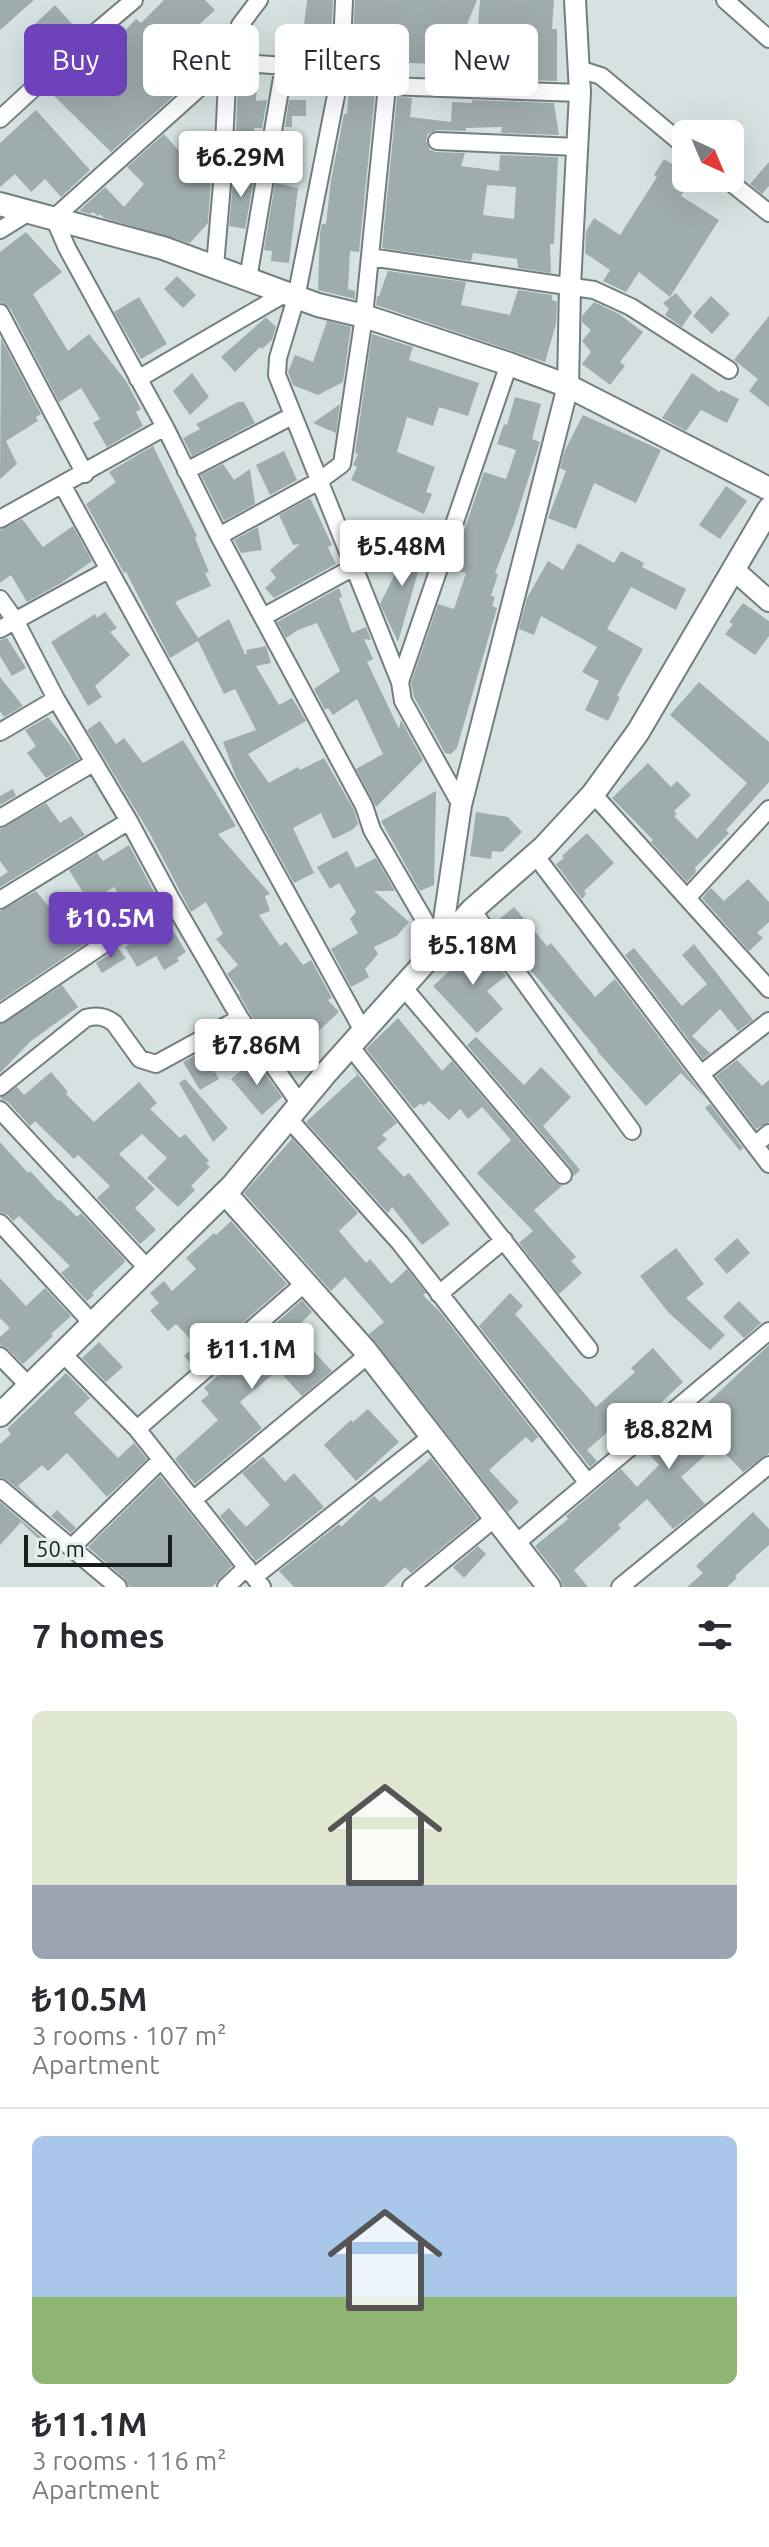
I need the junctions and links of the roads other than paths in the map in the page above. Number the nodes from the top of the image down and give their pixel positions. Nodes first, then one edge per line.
1 (134, 0) edge
2 (259, 0) edge
3 (344, 0) edge
4 (575, 0) edge
5 (725, 0) edge
6 (241, 24) edge
7 (343, 24) edge
8 (769, 39) edge
9 (579, 69) junction
10 (409, 87) edge
11 (580, 93) junction
12 (190, 96) edge
13 (226, 96) edge
14 (279, 96) edge
15 (335, 96) edge
16 (386, 96) edge
17 (0, 119) edge
18 (672, 135) edge
19 (437, 141) dead end
20 (577, 147) junction
21 (743, 192) edge
22 (0, 204) edge
23 (29, 212) junction
24 (769, 213) edge
25 (54, 218) junction
26 (0, 230) edge
27 (370, 257) junction
28 (215, 266) junction
29 (248, 279) junction
30 (570, 286) junction
31 (290, 296) junction
32 (0, 313) edge
33 (364, 316) junction
34 (509, 364) junction
35 (729, 370) dead end
36 (138, 379) junction
37 (568, 386) junction
38 (292, 416) junction
39 (165, 427) junction
40 (186, 471) junction
41 (85, 474) junction
42 (319, 481) junction
43 (63, 486) junction
44 (769, 489) edge
45 (769, 509) edge
46 (0, 519) edge
47 (219, 536) junction
48 (354, 567) junction
49 (733, 569) junction
50 (108, 570) junction
51 (0, 599) edge
52 (769, 601) edge
53 (263, 617) junction
54 (7, 624) edge
55 (400, 682) junction
56 (56, 699) junction
57 (0, 732) edge
58 (93, 763) junction
59 (593, 794) junction
60 (461, 805) junction
61 (769, 809) edge
62 (0, 818) edge
63 (129, 821) junction
64 (535, 855) junction
65 (687, 898) junction
66 (171, 899) junction
67 (0, 900) edge
68 (472, 910) junction
69 (440, 947) junction
70 (403, 987) junction
71 (769, 989) edge
72 (0, 1014) edge
73 (240, 1018) junction
74 (769, 1021) edge
75 (356, 1038) junction
76 (701, 1074) junction
77 (0, 1087) edge
78 (0, 1110) edge
79 (294, 1111) junction
80 (632, 1131) dead end
81 (769, 1133) edge
82 (755, 1145) junction
83 (769, 1164) edge
84 (563, 1175) dead end
85 (225, 1193) junction
86 (0, 1223) edge
87 (504, 1240) junction
88 (148, 1269) junction
89 (305, 1283) junction
90 (439, 1294) junction
91 (93, 1324) junction
92 (769, 1331) edge
93 (589, 1349) dead end
94 (62, 1353) junction
95 (368, 1355) junction
96 (0, 1356) edge
97 (29, 1386) junction
98 (0, 1415) edge
99 (137, 1429) junction
100 (432, 1436) junction
101 (161, 1460) junction
102 (769, 1465) edge
103 (588, 1483) junction
104 (0, 1488) edge
105 (193, 1500) junction
106 (495, 1518) junction
107 (515, 1544) junction
108 (71, 1548) junction
109 (254, 1577) edge
110 (118, 1587) edge
111 (226, 1587) edge
112 (411, 1587) edge
113 (549, 1587) edge
114 (620, 1587) edge

1 - 17 street
2 - 6 street
3 - 7 street
4 - 9 street
5 - 8 street
9 - 11 street
9 - 18 street
10 - 11 street
11 - 20 street
12 - 25 street
13 - 28 street
14 - 29 street
15 - 31 street
16 - 27 street
19 - 20 street
20 - 30 street
21 - 24 street
22 - 23 main road
23 - 25 main road
23 - 26 street
25 - 28 main road
25 - 36 street
27 - 30 street
27 - 33 street
28 - 29 main road
29 - 31 main road
30 - 35 street
30 - 37 street
31 - 33 main road
31 - 36 street
31 - 38 street
32 - 41 street
33 - 34 main road
33 - 42 street
34 - 37 main road
34 - 55 street
36 - 39 street
37 - 44 main road
37 - 60 street
38 - 40 street
38 - 42 street
39 - 40 street
39 - 41 street
40 - 47 street
41 - 43 street
42 - 47 street
42 - 48 street
43 - 46 street
43 - 50 street
45 - 49 main road
47 - 53 street
48 - 53 street
48 - 55 street
49 - 52 street
49 - 59 main road
50 - 54 street
50 - 75 street
51 - 54 street
53 - 69 street
54 - 56 street
55 - 60 street
56 - 57 street
56 - 58 street
58 - 62 street
58 - 63 street
59 - 64 main road
59 - 65 street
60 - 69 street
61 - 65 street
63 - 66 street
63 - 67 street
64 - 68 main road
64 - 76 street
65 - 71 street
66 - 72 street
66 - 73 street
68 - 69 main road
68 - 80 street
69 - 70 main road
70 - 75 main road
70 - 84 street
73 - 77 street
73 - 79 street
74 - 76 street
75 - 79 main road
75 - 87 street
76 - 82 street
78 - 88 street
79 - 85 main road
79 - 90 street
81 - 82 street
82 - 83 street
85 - 88 main road
85 - 89 main road
86 - 91 street
87 - 90 street
87 - 93 street
88 - 91 main road
89 - 95 main road
89 - 99 street
90 - 103 street
91 - 94 main road
92 - 103 street
94 - 97 main road
94 - 99 street
95 - 100 main road
95 - 105 street
96 - 97 street
97 - 98 main road
99 - 101 street
100 - 106 main road
100 - 109 street
101 - 105 street
101 - 108 street
102 - 114 street
103 - 107 street
104 - 108 street
105 - 109 street
106 - 107 main road
106 - 112 street
107 - 113 main road
108 - 110 street
109 - 111 street

